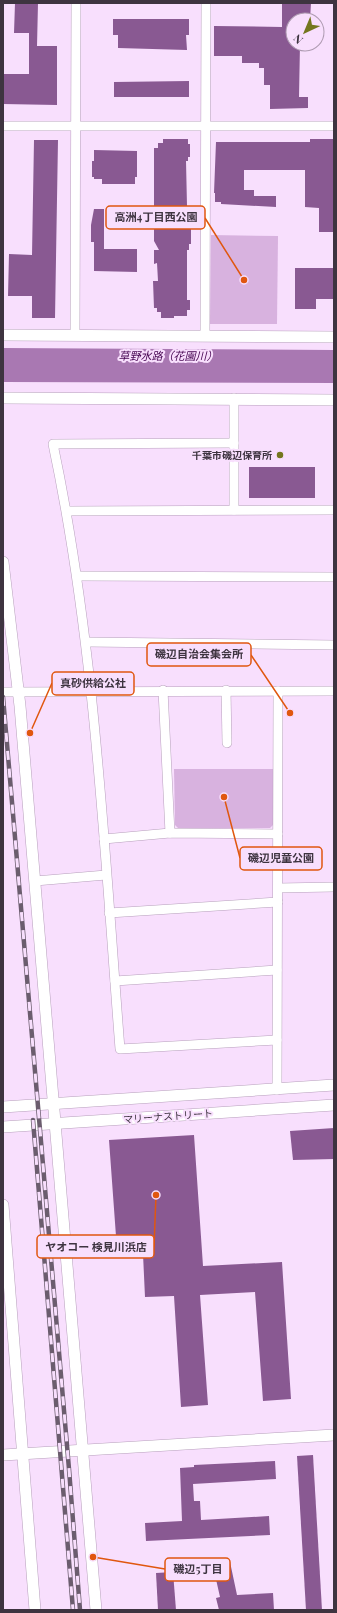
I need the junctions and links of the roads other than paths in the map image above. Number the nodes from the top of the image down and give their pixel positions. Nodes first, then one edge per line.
1 (76, 3) edge
2 (206, 3) edge
3 (3, 126) edge
4 (76, 126) junction
5 (206, 126) junction
6 (334, 126) edge
7 (3, 335) edge
8 (75, 335) junction
9 (205, 336) junction
10 (334, 337) edge
11 (3, 398) edge
12 (234, 398) junction
13 (334, 400) edge
14 (234, 443) junction
15 (234, 510) junction
16 (334, 510) edge
17 (67, 511) junction
18 (3, 562) edge
19 (77, 576) junction
20 (334, 577) edge
21 (86, 642) junction
22 (334, 645) edge
23 (163, 690) junction
24 (226, 690) junction
25 (19, 691) junction
26 (91, 691) junction
27 (278, 691) junction
28 (334, 691) edge
29 (3, 692) edge
30 (227, 743) dead end
31 (170, 833) junction
32 (278, 834) junction
33 (104, 839) junction
34 (106, 875) junction
35 (35, 881) junction
36 (278, 888) junction
37 (334, 888) edge
38 (278, 902) junction
39 (109, 913) junction
40 (277, 970) junction
41 (114, 981) junction
42 (277, 1040) junction
43 (334, 1085) edge
44 (277, 1090) junction
45 (53, 1104) junction
46 (334, 1106) edge
47 (3, 1107) edge
48 (55, 1124) junction
49 (3, 1127) edge
50 (3, 1205) edge
51 (334, 1435) edge
52 (82, 1451) junction
53 (22, 1454) junction
54 (3, 1455) edge
55 (35, 1610) edge
56 (96, 1610) edge

1 - 4 street
2 - 5 street
3 - 4 street
4 - 5 street
4 - 8 street
5 - 6 street
5 - 9 street
7 - 8 street
8 - 9 street
9 - 10 street
11 - 12 street
12 - 13 street
12 - 14 street
14 - 15 street
14 - 17 street
15 - 16 street
15 - 17 street
17 - 19 street
18 - 25 street
19 - 20 street
19 - 21 street
21 - 22 street
21 - 26 street
23 - 24 street
23 - 26 street
23 - 31 street
24 - 27 street
24 - 30 street
25 - 26 street
25 - 29 street
25 - 35 street
26 - 33 street
27 - 28 street
27 - 32 street
31 - 32 street
31 - 33 street
32 - 36 street
33 - 34 street
34 - 35 street
34 - 39 street
35 - 45 street
36 - 37 street
36 - 38 street
38 - 39 street
38 - 40 street
39 - 41 street
40 - 41 street
40 - 42 street
41 - 42 street
42 - 44 street
43 - 44 street, マリーナストリート
44 - 45 street, マリーナストリート
45 - 47 street, マリーナストリート
45 - 48 street
46 - 48 street, マリーナストリート
48 - 49 street, マリーナストリート
48 - 52 street
50 - 53 street
51 - 52 street
52 - 53 street
52 - 56 street
53 - 54 street
53 - 55 street

